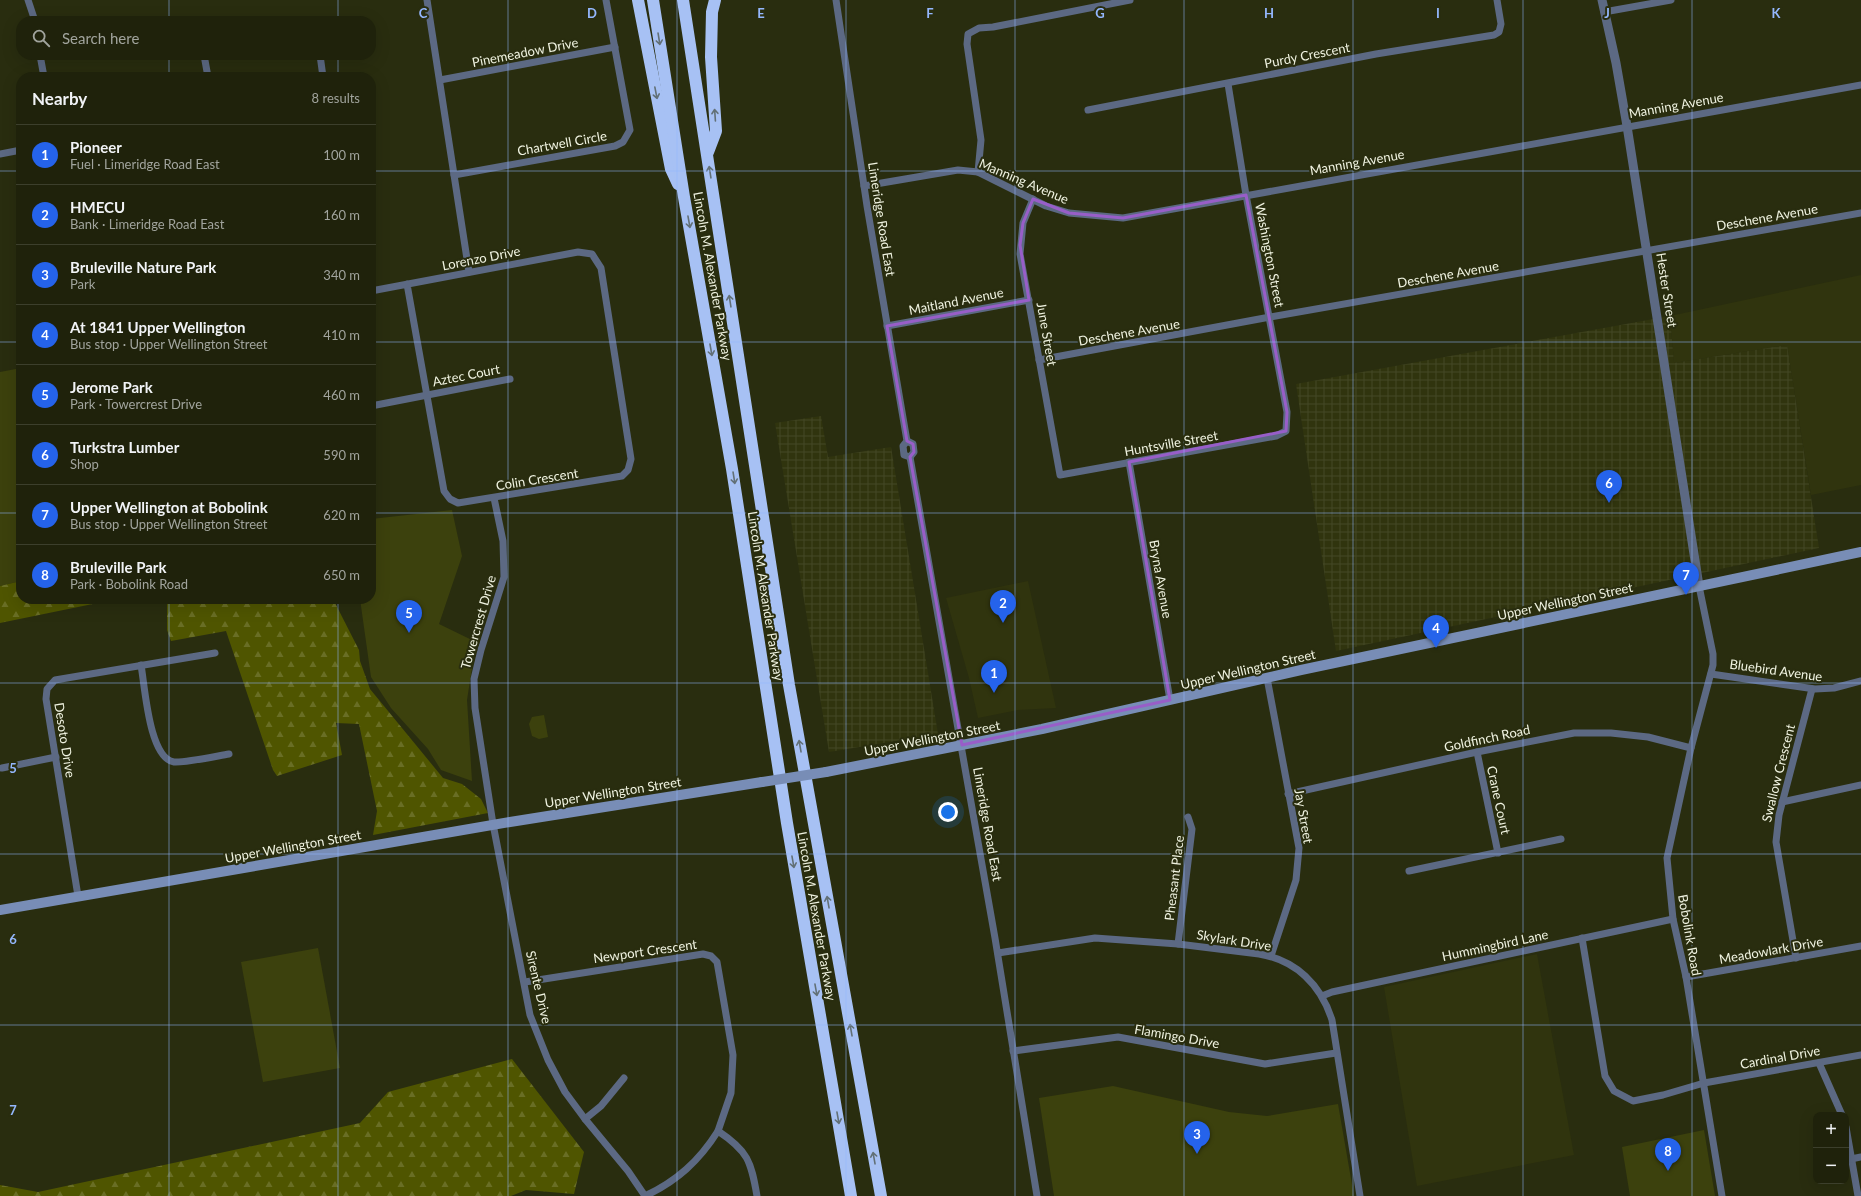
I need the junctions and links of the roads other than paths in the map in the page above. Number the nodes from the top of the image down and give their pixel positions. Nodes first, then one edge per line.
1 (28, 0) edge
2 (427, 0) edge
3 (606, 0) edge
4 (638, 0) edge
5 (653, 0) edge
6 (683, 0) edge
7 (715, 0) edge
8 (836, 0) edge
9 (1130, 0) edge
10 (1497, 0) edge
11 (1602, 0) edge
12 (1671, 0) edge
13 (1098, 3) edge
14 (1604, 12) junction
15 (33, 16) edge
16 (615, 47) junction
17 (41, 60) edge
18 (205, 60) edge
19 (321, 60) edge
20 (43, 72) edge
21 (207, 72) edge
22 (322, 72) edge
23 (440, 80) junction
24 (1228, 84) junction
25 (1861, 85) edge
26 (1088, 110) dead end
27 (1627, 126) junction
28 (16, 151) edge
29 (707, 153) junction
30 (0, 154) edge
31 (978, 172) junction
32 (454, 175) junction
33 (864, 186) junction
34 (1246, 195) junction
35 (684, 197) junction
36 (1033, 198) junction
37 (1861, 213) edge
38 (1648, 250) junction
39 (595, 257) joint
40 (469, 272) junction
41 (406, 284) junction
42 (376, 290) edge
43 (1029, 300) junction
44 (1270, 317) junction
45 (887, 326) junction
46 (1039, 360) junction
47 (510, 379) dead end
48 (426, 395) junction
49 (376, 405) edge
50 (1286, 432) joint
51 (1129, 462) junction
52 (1060, 475) joint
53 (494, 498) junction
54 (1861, 552) edge
55 (1699, 586) junction
56 (215, 653) dead end
57 (141, 665) junction
58 (1711, 674) junction
59 (1267, 678) junction
60 (1861, 681) edge
61 (1812, 689) junction
62 (1170, 700) junction
63 (962, 745) junction
64 (1692, 748) junction
65 (1477, 752) junction
66 (229, 754) dead end
67 (56, 757) junction
68 (2, 768) dead end
69 (1861, 785) edge
70 (1288, 794) junction
71 (1782, 802) junction
72 (1188, 817) dead end
73 (493, 824) junction
74 (1561, 840) dead end
75 (1498, 853) junction
76 (1409, 871) dead end
77 (78, 896) junction
78 (0, 910) edge
79 (1673, 919) junction
80 (1582, 938) junction
81 (1178, 944) junction
82 (1861, 946) edge
83 (998, 953) junction
84 (1272, 956) junction
85 (1796, 958) junction
86 (1686, 977) junction
87 (525, 982) junction
88 (1322, 996) junction
89 (1013, 1051) junction
90 (1336, 1053) junction
91 (1861, 1055) edge
92 (1818, 1063) junction
93 (624, 1078) dead end
94 (1704, 1084) junction
95 (1841, 1112) edge
96 (585, 1119) junction
97 (718, 1130) junction
98 (1849, 1146) edge
99 (1861, 1157) edge
100 (1851, 1159) junction
101 (645, 1196) edge
102 (757, 1196) edge
103 (852, 1196) edge
104 (880, 1196) edge
105 (1037, 1196) edge
106 (1360, 1196) edge
107 (1722, 1196) edge
108 (1858, 1196) edge

1 - 15 street
2 - 23 street
3 - 16 street, Chartwell Circle
4 -> 35 highway
5 -> 35 highway, Lincoln M. Alexander Parkway
6 - 29 highway, Lincoln M. Alexander Parkway
29 -> 7 highway
8 - 33 street, Limeridge Road East
9 - 13 street
10 - 24 street, Purdy Crescent
11 - 14 street, Hester Street
12 - 14 street
13 - 31 street
14 - 27 street, Hester Street
16 - 23 street, Pinemeadow Drive
16 - 32 street, Chartwell Circle
17 - 20 street
18 - 21 street
19 - 22 street
23 - 32 street
24 - 26 street, Purdy Crescent
24 - 34 street, Washington Street
25 - 27 street, Manning Avenue
27 - 34 street, Manning Avenue
27 - 38 street, Hester Street
28 - 30 street
104 -> 29 highway, Lincoln M. Alexander Parkway
31 - 33 street, Manning Avenue
31 - 36 street, Manning Avenue
32 - 40 street
33 - 45 street, Limeridge Road East
34 - 36 street, Manning Avenue
34 - 44 street, Washington Street
35 -> 103 highway, Lincoln M. Alexander Parkway
36 - 43 street, June Street
37 - 38 street, Deschene Avenue
38 - 44 street, Deschene Avenue
38 - 55 street, Hester Street
39 - 40 street, Lorenzo Drive
39 - 53 street, Colin Crescent
40 - 41 street, Lorenzo Drive
41 - 42 street, Lorenzo Drive
41 - 48 street, Colin Crescent
43 - 45 street, Maitland Avenue
43 - 46 street, June Street
44 - 46 street, Deschene Avenue
44 - 50 street, Washington Street
45 - 63 street, Limeridge Road East
46 - 52 street, June Street
47 - 48 street, Aztec Court
48 - 49 street, Aztec Court
48 - 53 street, Colin Crescent
50 - 51 street, Huntsville Street
51 - 52 street, Huntsville Street
51 - 62 street, Bryna Avenue
53 - 73 street, Towercrest Drive
54 - 55 main road, Upper Wellington Street
55 - 58 street, Bobolink Road
55 - 59 main road, Upper Wellington Street
56 - 57 street, Desoto Drive
57 - 66 street
57 - 67 street, Desoto Drive
58 - 61 street, Bluebird Avenue
58 - 64 street, Bobolink Road
59 - 62 main road, Upper Wellington Street
59 - 70 street, Jay Street
60 - 61 street, Bluebird Avenue
61 - 71 street, Swallow Crescent
62 - 63 main road, Upper Wellington Street
63 - 73 main road, Upper Wellington Street, bridge
63 - 83 street, Limeridge Road East
64 - 65 street, Goldfinch Road
64 - 79 street, Bobolink Road
65 - 70 street, Goldfinch Road
65 - 75 street, Crane Court
67 - 68 street
67 - 77 street, Desoto Drive
69 - 71 street
70 - 84 street, Jay Street
71 - 85 street, Swallow Crescent
72 - 81 street, Pheasant Place
73 - 77 main road, Upper Wellington Street
73 - 87 street, Sirente Drive
74 - 75 street, Crane Court
75 - 76 street, Crane Court
77 - 78 main road, Upper Wellington Street
79 - 80 street, Hummingbird Lane
79 - 86 street, Bobolink Road
80 - 88 street, Hummingbird Lane
80 - 94 street, Cardinal Drive
81 - 83 street, Skylark Drive
81 - 84 street, Skylark Drive
82 - 85 street, Meadowlark Drive
83 - 89 street, Limeridge Road East
84 - 88 street, Skylark Drive
85 - 86 street, Meadowlark Drive
86 - 94 street, Bobolink Road
87 - 96 street, Sirente Drive
87 - 97 street, Newport Crescent
88 - 90 street, Skylark Drive
89 - 90 street, Flamingo Drive
89 - 105 street, Limeridge Road East
90 - 106 street, Skylark Drive
91 - 92 street, Cardinal Drive
92 - 94 street, Cardinal Drive
92 - 95 street
93 - 96 street
94 - 107 street, Bobolink Road
96 - 101 street, Sirente Drive
97 - 101 street, Newport Crescent
97 - 102 street
98 - 100 street
99 - 100 street
100 - 108 street

